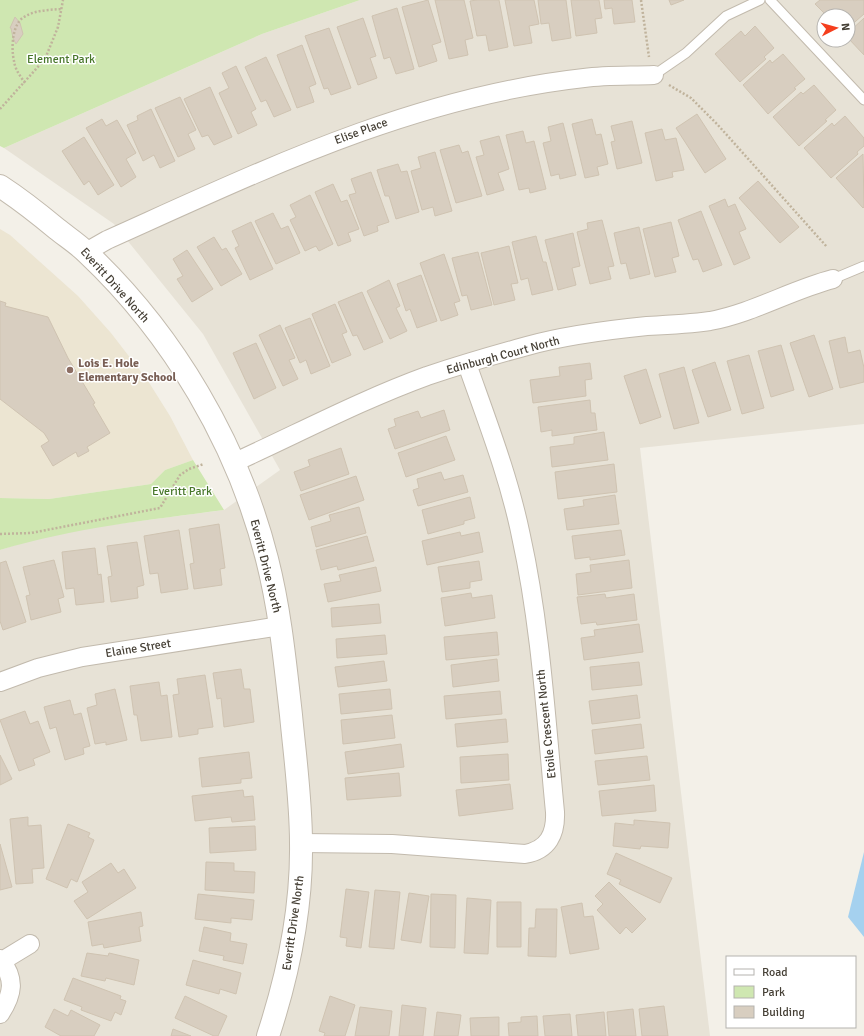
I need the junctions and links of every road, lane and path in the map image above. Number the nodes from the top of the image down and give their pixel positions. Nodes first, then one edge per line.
1 (63, 0) edge
2 (641, 0) edge
3 (760, 0) edge
4 (770, 0) edge
5 (61, 10) junction
6 (654, 76) junction
7 (25, 83) junction
8 (864, 100) edge
9 (0, 109) edge
10 (0, 186) edge
11 (827, 247) dead end
12 (86, 252) junction
13 (864, 266) edge
14 (833, 279) joint
15 (467, 364) junction
16 (233, 463) junction
17 (204, 464) dead end
18 (0, 534) edge
19 (280, 626) junction
20 (0, 682) edge
21 (301, 843) junction
22 (30, 944) dead end
23 (1, 960) edge
24 (0, 1014) edge
25 (268, 1036) edge

1 - 5 path
2 - 6 path
3 - 6 lane
4 - 8 lane
5 - 7 path
5 - 7 path
6 - 11 path
6 - 12 street, Elise Place
7 - 9 path
10 - 12 street, Everitt Drive North
12 - 16 street, Everitt Drive North
13 - 14 lane
14 - 15 street, Edinburgh Court North
15 - 16 street, Edinburgh Court North
15 - 21 street, Etoile Crescent North
16 - 19 street, Everitt Drive North
17 - 18 path
19 - 20 street, Elaine Street
19 - 21 street, Everitt Drive North
21 - 25 street, Everitt Drive North
22 - 23 street
23 - 24 street

